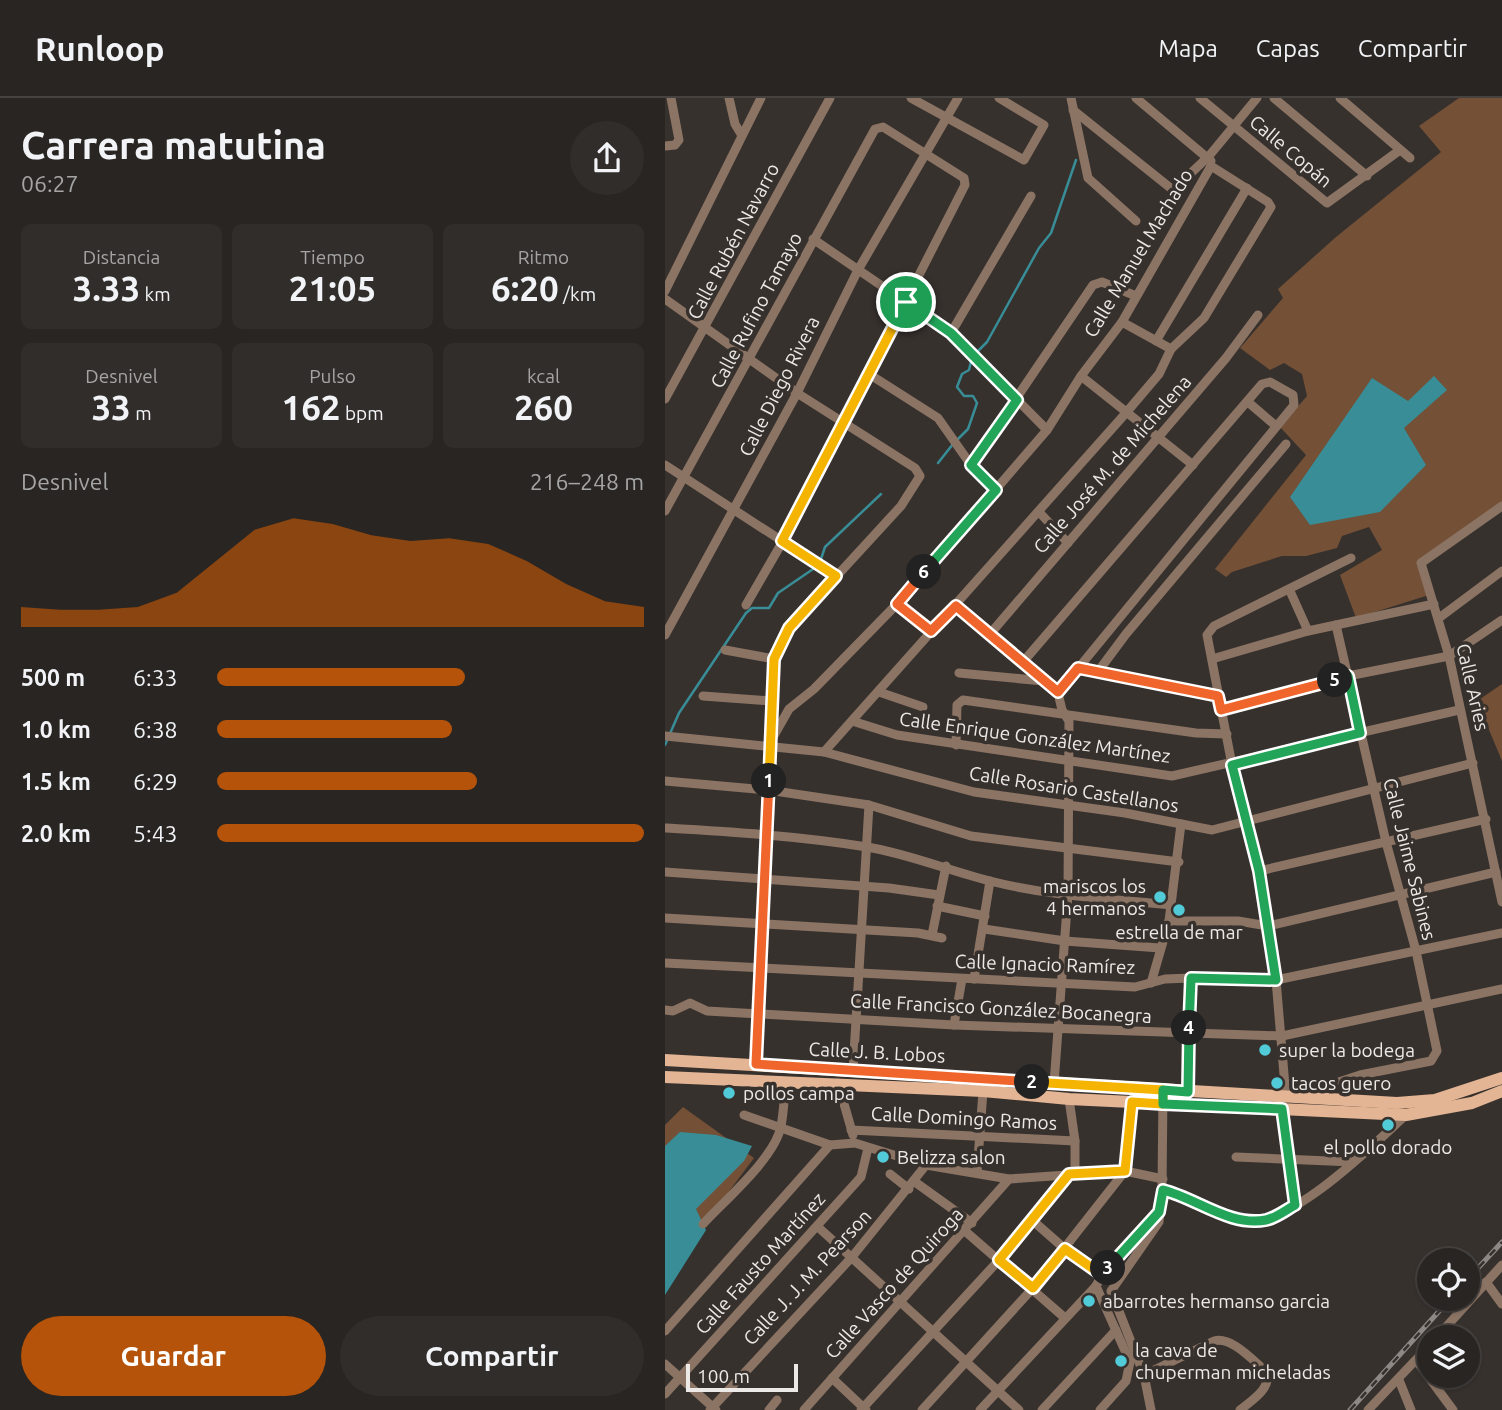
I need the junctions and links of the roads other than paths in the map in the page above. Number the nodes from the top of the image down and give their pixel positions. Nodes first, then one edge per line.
1 (671, 98) edge
2 (729, 98) edge
3 (761, 98) edge
4 (830, 98) edge
5 (911, 98) edge
6 (958, 98) edge
7 (999, 98) edge
8 (1071, 98) edge
9 (1136, 98) edge
10 (1201, 98) edge
11 (1257, 98) edge
12 (1274, 98) edge
13 (1340, 98) edge
14 (1073, 110) junction
15 (945, 118) junction
16 (1234, 127) junction
17 (741, 134) junction
18 (670, 145) edge
19 (1400, 150) junction
20 (926, 153) junction
21 (1410, 158) dead end
22 (1210, 161) junction
23 (1367, 176) junction
24 (1247, 188) junction
25 (1031, 196) dead end
26 (1136, 221) dead end
27 (813, 239) junction
28 (858, 270) junction
29 (665, 291) edge
30 (1136, 296) junction
31 (665, 299) edge
32 (906, 302) junction
33 (1258, 315) dead end
34 (1122, 321) junction
35 (705, 331) junction
36 (951, 333) junction
37 (1156, 341) junction
38 (1171, 349) junction
39 (750, 359) junction
40 (869, 374) junction
41 (1081, 376) junction
42 (797, 393) junction
43 (665, 400) edge
44 (1017, 400) junction
45 (1248, 402) junction
46 (1125, 414) junction
47 (843, 424) junction
48 (1276, 426) junction
49 (1047, 430) junction
50 (1159, 438) junction
51 (1286, 444) dead end
52 (665, 464) edge
53 (971, 465) junction
54 (1193, 465) junction
55 (685, 478) junction
56 (996, 490) junction
57 (1502, 506) edge
58 (665, 511) edge
59 (733, 511) junction
60 (1039, 512) junction
61 (782, 541) junction
62 (1068, 544) junction
63 (1351, 558) dead end
64 (1502, 572) edge
65 (836, 576) junction
66 (1290, 590) junction
67 (897, 604) junction
68 (1434, 604) junction
69 (746, 605) dead end
70 (956, 606) junction
71 (1439, 618) junction
72 (1502, 620) edge
73 (1336, 625) junction
74 (931, 631) junction
75 (1308, 631) junction
76 (990, 634) junction
77 (665, 635) edge
78 (725, 650) dead end
79 (1449, 656) junction
80 (774, 659) junction
81 (1212, 659) junction
82 (1023, 662) junction
83 (1078, 668) junction
84 (959, 673) dead end
85 (1097, 673) junction
86 (1348, 676) junction
87 (1047, 681) junction
88 (879, 692) junction
89 (1058, 692) junction
90 (703, 696) dead end
91 (1218, 696) junction
92 (771, 701) junction
93 (923, 707) dead end
94 (1221, 710) junction
95 (1459, 710) junction
96 (1066, 714) junction
97 (852, 721) junction
98 (1360, 733) junction
99 (1227, 734) junction
100 (665, 736) edge
101 (771, 744) junction
102 (956, 745) junction
103 (824, 752) junction
104 (1069, 760) junction
105 (1473, 763) junction
106 (1232, 765) junction
107 (665, 781) edge
108 (1374, 788) junction
109 (768, 790) junction
110 (869, 805) junction
111 (1070, 806) junction
112 (1486, 819) junction
113 (1244, 822) junction
114 (1181, 824) junction
115 (665, 828) edge
116 (765, 835) junction
117 (1386, 842) junction
118 (867, 847) junction
119 (1069, 851) junction
120 (1179, 862) junction
121 (665, 866) edge
122 (946, 866) junction
123 (1259, 871) junction
124 (665, 872) edge
125 (1496, 872) junction
126 (665, 879) edge
127 (764, 880) junction
128 (990, 881) junction
129 (866, 887) junction
130 (1068, 894) junction
131 (939, 895) junction
132 (1400, 897) junction
133 (1502, 902) edge
134 (1171, 905) junction
135 (937, 906) junction
136 (985, 916) junction
137 (665, 918) edge
138 (1169, 921) junction
139 (763, 923) junction
140 (1268, 926) junction
141 (863, 929) junction
142 (984, 929) junction
143 (1502, 933) edge
144 (932, 935) junction
145 (943, 938) dead end
146 (1065, 941) junction
147 (1160, 948) junction
148 (1416, 951) junction
149 (665, 963) edge
150 (759, 970) junction
151 (861, 973) junction
152 (1191, 978) junction
153 (962, 979) junction
154 (974, 979) junction
155 (1276, 980) junction
156 (1151, 983) junction
157 (1059, 984) junction
158 (1502, 989) edge
159 (1428, 1006) junction
160 (665, 1010) edge
161 (758, 1014) junction
162 (858, 1019) junction
163 (954, 1025) junction
164 (1056, 1029) junction
165 (1189, 1034) junction
166 (1282, 1036) junction
167 (667, 1060) edge
168 (756, 1064) junction
169 (853, 1070) junction
170 (665, 1078) edge
171 (1502, 1078) edge
172 (786, 1082) junction
173 (838, 1083) junction
174 (1054, 1084) junction
175 (983, 1091) junction
176 (1502, 1091) edge
177 (1188, 1092) junction
178 (1163, 1097) junction
179 (1069, 1099) junction
180 (1287, 1101) junction
181 (1132, 1102) junction
182 (744, 1115) dead end
183 (1406, 1115) junction
184 (781, 1127) junction
185 (851, 1130) junction
186 (979, 1138) junction
187 (1075, 1141) junction
188 (855, 1143) junction
189 (830, 1145) junction
190 (868, 1148) junction
191 (1235, 1157) dead end
192 (1289, 1158) junction
193 (1353, 1162) junction
194 (926, 1165) junction
195 (1125, 1171) junction
196 (977, 1173) junction
197 (890, 1174) dead end
198 (1072, 1174) junction
199 (1010, 1179) junction
200 (1163, 1179) junction
201 (912, 1186) junction
202 (1163, 1190) junction
203 (1295, 1205) junction
204 (1159, 1212) junction
205 (1032, 1220) junction
206 (972, 1223) junction
207 (703, 1224) dead end
208 (818, 1227) junction
209 (965, 1231) junction
210 (1065, 1249) junction
211 (852, 1257) junction
212 (999, 1260) junction
213 (1502, 1265) edge
214 (1102, 1275) junction
215 (1486, 1282) junction
216 (1096, 1286) junction
217 (1033, 1288) junction
218 (901, 1301) junction
219 (1502, 1304) edge
220 (1065, 1318) junction
221 (1448, 1325) edge
222 (1116, 1330) junction
223 (665, 1331) edge
224 (933, 1332) junction
225 (1416, 1360) joint
226 (965, 1361) junction
227 (665, 1364) edge
228 (1144, 1375) junction
229 (680, 1378) junction
230 (832, 1378) junction
231 (1399, 1380) junction
232 (997, 1390) junction
233 (665, 1394) edge
234 (777, 1401) dead end
235 (713, 1409) edge
236 (863, 1409) edge
237 (769, 1410) edge
238 (804, 1410) edge
239 (922, 1410) edge
240 (980, 1410) edge
241 (1019, 1410) edge
242 (1042, 1410) edge
243 (1100, 1410) edge
244 (1154, 1410) edge
245 (1240, 1410) edge
246 (1368, 1410) edge
247 (1411, 1410) edge
248 (1453, 1410) edge

1 - 18 street
2 - 17 street
3 - 17 street
4 - 35 street, Calle Rubén Navarro
5 - 15 street
6 - 15 street, Calle Diego Rivera
7 - 15 street
8 - 14 street
9 - 22 street
10 - 16 street, Calle Copán
11 - 16 street
12 - 23 street
13 - 19 street
14 - 22 street
14 - 26 street
15 - 20 street, Calle Diego Rivera
16 - 22 street
16 - 23 street, Calle Copán
17 - 29 street
19 - 21 street
19 - 23 street
20 - 27 street, Calle Rufino Tamayo
20 - 28 street, Calle Diego Rivera
20 - 32 street
22 - 24 street
22 - 30 street, Calle Manuel Machado
24 - 37 street
24 - 38 street
25 - 36 street
27 - 28 street
27 - 39 street, Calle Rufino Tamayo
28 - 32 street
28 - 42 street, Calle Diego Rivera
30 - 34 street, Calle Manuel Machado
30 - 44 street
31 - 35 street
32 - 36 street
32 - 40 street
33 - 50 street, Calle José M. de Michelena
34 - 37 street
34 - 41 street, Calle Manuel Machado
35 - 39 street
35 - 43 street, Calle Rubén Navarro
36 - 44 street
37 - 38 street
38 - 46 street
39 - 42 street
39 - 55 street, Calle Rufino Tamayo
40 - 47 street
40 - 53 street
41 - 46 street
41 - 49 street, Calle Manuel Machado
42 - 47 street
42 - 59 street, Calle Diego Rivera
44 - 49 street
44 - 53 street
45 - 48 street
45 - 48 street
45 - 54 street
46 - 50 street
46 - 60 street
47 - 61 street
47 - 65 street, Calle Manuel Machado
48 - 83 street
49 - 56 street, Calle Manuel Machado
50 - 54 street
50 - 62 street, Calle José M. de Michelena
51 - 85 street
52 - 55 street
53 - 56 street
54 - 82 street
55 - 58 street, Calle Rufino Tamayo
55 - 59 street
56 - 67 street, Calle Manuel Machado
57 - 68 street, Calle Aries
59 - 61 street
59 - 77 street, Calle Diego Rivera
60 - 62 street
60 - 70 street
61 - 65 street
61 - 69 street
62 - 76 street, Calle José M. de Michelena
63 - 66 street
64 - 71 street
65 - 80 street, Calle Manuel Machado
66 - 75 street
66 - 81 street
67 - 74 street
67 - 101 street, Calle Manuel Machado
68 - 71 street, Calle Aries
68 - 73 street
70 - 74 street
70 - 76 street
71 - 79 street, Calle Aries
72 - 79 street
73 - 75 street
73 - 86 street, Calle Jaime Sabines
74 - 88 street
75 - 81 street
76 - 82 street
78 - 80 street
79 - 86 street
79 - 95 street, Calle Aries
80 - 92 street, Calle Manuel Machado
81 - 91 street
82 - 87 street
83 - 85 street
83 - 89 street
84 - 87 street
85 - 91 street
86 - 94 street
86 - 98 street, Calle Jaime Sabines
87 - 89 street
88 - 93 street
88 - 97 street
89 - 96 street
90 - 92 street
91 - 94 street
92 - 101 street, Calle Manuel Machado
94 - 99 street
95 - 98 street, Calle Enrique González Martínez
95 - 105 street, Calle Aries
96 - 99 street
96 - 102 street
96 - 104 street
97 - 102 street, Calle Enrique González Martínez
97 - 103 street
98 - 106 street, Calle Enrique González Martínez
98 - 108 street, Calle Jaime Sabines
99 - 106 street
100 - 101 street, Calle Rosario Castellanos
101 - 103 street, Calle Rosario Castellanos
101 - 109 street, Calle Manuel Machado
102 - 104 street, Calle Enrique González Martínez
103 - 111 street, Calle Rosario Castellanos
104 - 106 street, Calle Enrique González Martínez
104 - 111 street
105 - 108 street, Calle Rosario Castellanos
105 - 112 street, Calle Aries
106 - 113 street
107 - 109 street
108 - 113 street, Calle Rosario Castellanos
108 - 117 street, Calle Jaime Sabines
109 - 110 street
109 - 116 street, Calle Manuel Machado
110 - 118 street
110 - 119 street
111 - 114 street, Calle Rosario Castellanos
111 - 119 street
112 - 117 street
112 - 125 street, Calle Aries
113 - 114 street, Calle Rosario Castellanos
113 - 123 street
114 - 120 street
115 - 116 street
116 - 118 street
116 - 127 street, Calle Manuel Machado
117 - 123 street
117 - 132 street, Calle Jaime Sabines
118 - 122 street
118 - 129 street
119 - 120 street
119 - 130 street
120 - 134 street
121 - 124 street
122 - 128 street
122 - 131 street
123 - 140 street
124 - 126 street
124 - 127 street
125 - 132 street
125 - 133 street, Calle Aries
127 - 129 street
127 - 139 street, Calle Manuel Machado
128 - 130 street
128 - 136 street
129 - 131 street
129 - 141 street
130 - 134 street
130 - 146 street
131 - 135 street
132 - 140 street
132 - 148 street, Calle Jaime Sabines
134 - 138 street
135 - 136 street
135 - 144 street
136 - 142 street
137 - 139 street
138 - 140 street
138 - 147 street
139 - 141 street
139 - 150 street, Calle Manuel Machado
140 - 155 street
141 - 144 street
141 - 151 street
142 - 146 street
142 - 154 street
143 - 148 street, Calle Ignacio Ramírez
144 - 145 street
146 - 147 street
146 - 157 street
147 - 156 street
148 - 155 street, Calle Ignacio Ramírez
148 - 159 street, Calle Jaime Sabines
149 - 150 street, Calle Ignacio Ramírez
150 - 151 street, Calle Ignacio Ramírez
150 - 161 street, Calle Manuel Machado
151 - 153 street, Calle Ignacio Ramírez
151 - 162 street
152 - 155 street, Calle Ignacio Ramírez
152 - 156 street, Calle Ignacio Ramírez
152 - 165 street
153 - 154 street, Calle Ignacio Ramírez
153 - 163 street
154 - 157 street, Calle Ignacio Ramírez
155 - 166 street
156 - 157 street, Calle Ignacio Ramírez
157 - 164 street
158 - 159 street, Calle Francisco González Bocanegra
159 - 166 street, Calle Francisco González Bocanegra
159 - 180 street, Calle Jaime Sabines
160 - 161 street, Calle Francisco González Bocanegra
161 - 162 street, Calle Francisco González Bocanegra
161 - 168 street, Calle Manuel Machado
162 - 163 street, Calle Francisco González Bocanegra
162 - 169 street
163 - 164 street, Calle Francisco González Bocanegra
164 - 165 street, Calle Francisco González Bocanegra
164 - 174 street
165 - 166 street, Calle Francisco González Bocanegra
165 - 177 street
166 - 180 street
167 - 168 main road, Calle J. B. Lobos
167 - 170 street
168 - 169 main road, Calle J. B. Lobos
169 - 174 main road, Calle J. B. Lobos
170 - 172 main road, Calle J. B. Lobos
171 - 180 main road, Calle J. B. Lobos
172 - 173 main road, Calle J. B. Lobos
172 - 184 street
173 - 175 main road, Calle J. B. Lobos
173 - 185 street
174 - 178 main road, Calle J. B. Lobos
175 - 179 main road, Calle J. B. Lobos
175 - 186 street
176 - 183 main road, Calle J. B. Lobos
177 - 178 main road, Calle J. B. Lobos
177 - 180 main road, Calle J. B. Lobos
178 - 180 main road, Calle J. B. Lobos
178 - 181 main road, Calle J. B. Lobos
178 - 200 street
179 - 181 main road, Calle J. B. Lobos
179 - 187 street
180 - 183 main road, Calle J. B. Lobos
180 - 192 street
181 - 195 street
182 - 184 street
183 - 193 street
184 - 189 street
184 - 207 street
185 - 186 street, Calle Domingo Ramos
185 - 188 street
186 - 187 street, Calle Domingo Ramos
186 - 196 street
187 - 198 street
188 - 189 street
188 - 190 street
189 - 223 street
190 - 194 street
190 - 208 street, Calle Fausto Martínez
191 - 192 street
192 - 193 street
192 - 203 street
193 - 203 street
194 - 196 street
194 - 201 street, Calle J. J. M. Pearson
195 - 198 street
195 - 200 street
195 - 210 street
196 - 199 street
197 - 201 street
198 - 199 street
198 - 205 street
199 - 206 street, Calle Vasco de Quiroga
200 - 202 street
201 - 206 street
201 - 211 street, Calle J. J. M. Pearson
202 - 203 street
202 - 204 street
204 - 214 street
204 - 228 street
205 - 210 street
205 - 212 street
206 - 209 street, Calle Vasco de Quiroga
208 - 211 street
208 - 229 street, Calle Fausto Martínez
209 - 212 street
209 - 218 street, Calle Vasco de Quiroga
210 - 214 street
210 - 217 street
211 - 218 street
211 - 235 street, Calle J. J. M. Pearson
212 - 217 street
212 - 224 street
213 - 215 street
214 - 216 street
215 - 219 street
215 - 221 street
216 - 220 street
216 - 222 street
217 - 220 street
217 - 226 street
218 - 224 street
218 - 230 street, Calle Vasco de Quiroga
220 - 232 street
222 - 242 street
222 - 243 street
224 - 226 street
224 - 236 street
225 - 231 street
225 - 248 street
226 - 232 street
226 - 239 street
227 - 229 street
228 - 244 street
228 - 245 street
229 - 233 street, Calle Fausto Martínez
229 - 235 street
230 - 236 street
230 - 238 street, Calle Vasco de Quiroga
231 - 246 street
231 - 247 street
232 - 240 street
232 - 241 street
234 - 237 street

